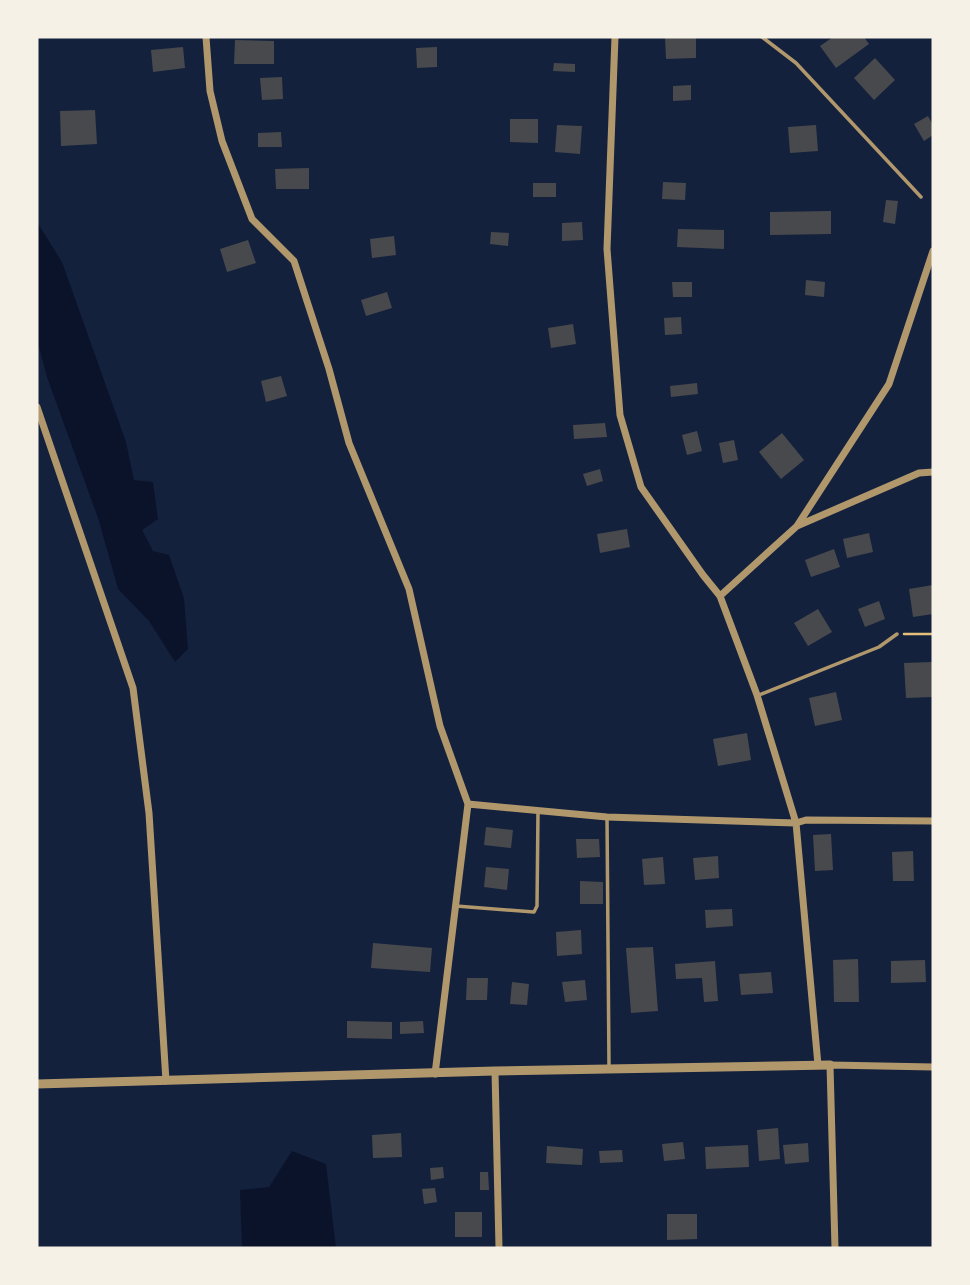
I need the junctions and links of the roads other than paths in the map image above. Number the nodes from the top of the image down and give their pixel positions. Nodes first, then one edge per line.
1 (206, 37) edge
2 (615, 37) edge
3 (762, 37) edge
4 (921, 197) dead end
5 (933, 251) edge
6 (37, 407) edge
7 (933, 472) edge
8 (797, 526) junction
9 (720, 596) junction
10 (897, 634) road end
11 (757, 695) junction
12 (467, 804) junction
13 (538, 812) junction
14 (607, 817) junction
15 (933, 821) edge
16 (796, 823) junction
17 (455, 906) junction
18 (818, 1065) junction
19 (830, 1065) junction
20 (933, 1067) edge
21 (609, 1068) junction
22 (495, 1071) junction
23 (435, 1074) junction
24 (166, 1081) junction
25 (37, 1084) edge
26 (499, 1248) edge
27 (835, 1248) edge

1 - 12 street
2 - 9 street
3 - 4 lane
5 - 8 street
6 - 24 street
7 - 8 street
8 - 9 street
9 - 11 street
10 - 11 lane
11 - 16 street
12 - 13 street
12 - 17 street
13 - 14 street
13 - 17 lane
14 - 16 street
14 - 21 lane
15 - 16 street
16 - 18 street
17 - 23 street
18 - 19 street
18 - 21 street
19 - 20 street
19 - 27 street
21 - 22 street
22 - 23 street
22 - 26 street
23 - 24 street
24 - 25 street

